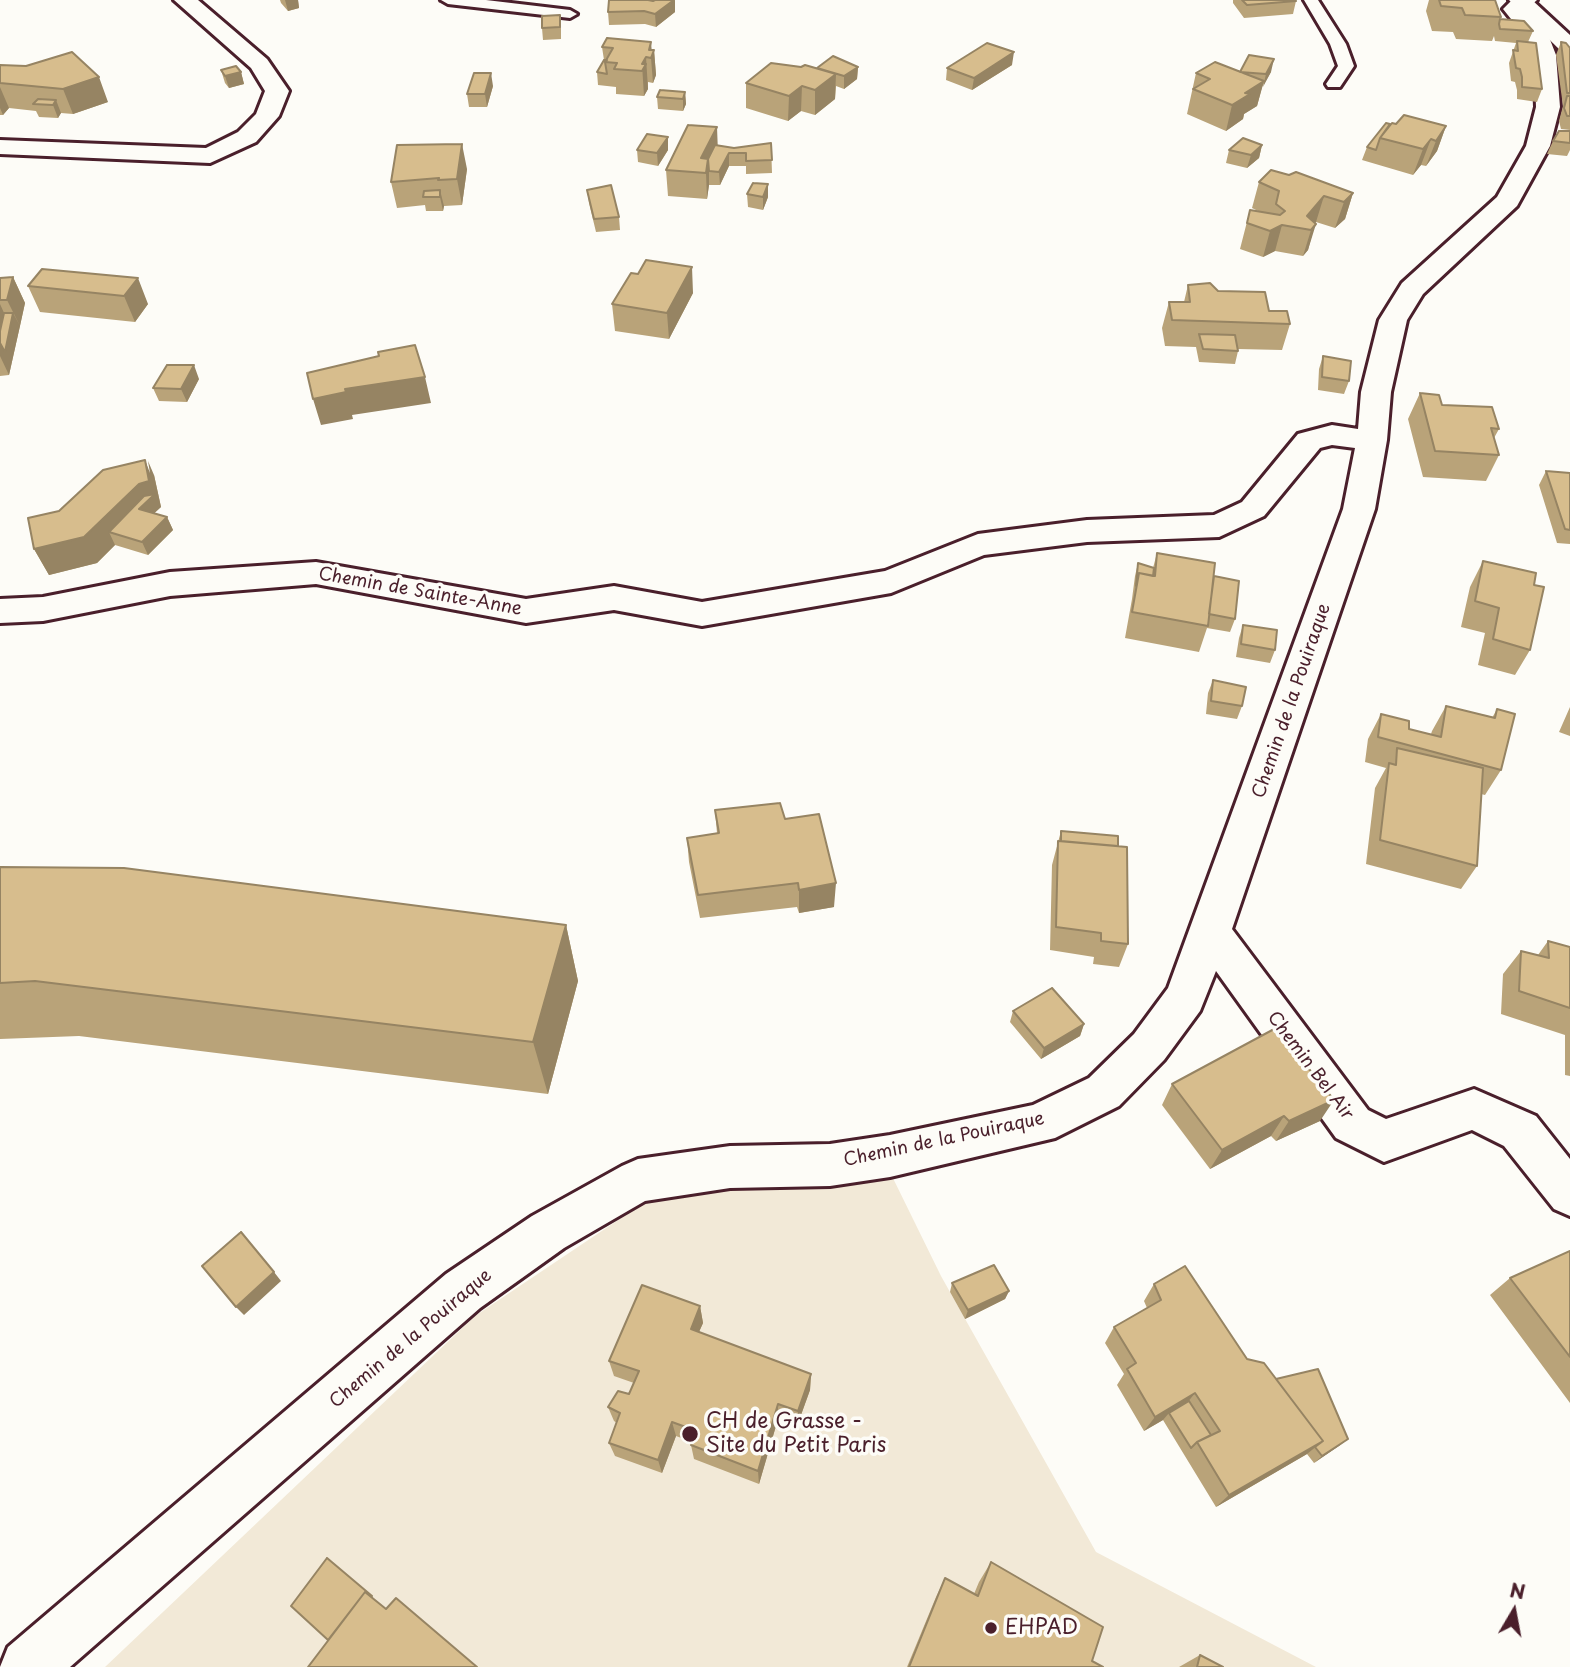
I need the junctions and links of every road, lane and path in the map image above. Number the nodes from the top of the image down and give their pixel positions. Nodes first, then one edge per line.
1 (185, 0) edge
2 (448, 0) edge
3 (1311, 0) edge
4 (1523, 1) edge
5 (570, 14) dead end
6 (1570, 47) edge
7 (1334, 84) dead end
8 (0, 147) edge
9 (1372, 440) junction
10 (0, 611) edge
11 (1210, 932) junction
12 (1570, 1194) edge
13 (28, 1667) edge

1 - 8 street
2 - 5 lane
3 - 7 lane
4 - 6 street
4 - 9 street
9 - 10 street, Chemin de Sainte-Anne
9 - 11 street, Chemin de la Pouiraque
11 - 12 street, Chemin Bel Air
11 - 13 street, Chemin de la Pouiraque

